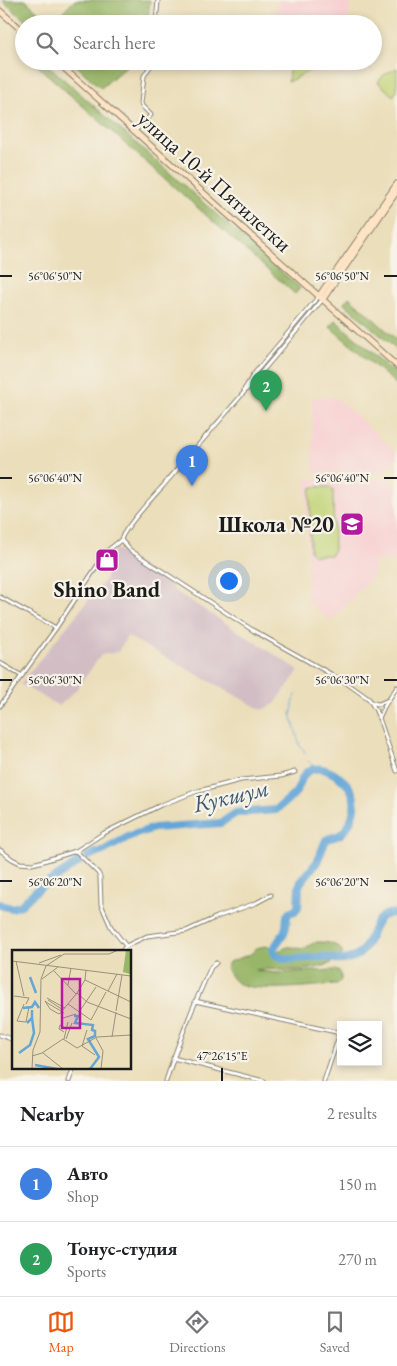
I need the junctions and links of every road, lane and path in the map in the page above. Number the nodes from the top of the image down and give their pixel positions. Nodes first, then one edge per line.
1 (158, 0) edge
2 (0, 11) edge
3 (157, 15) edge
4 (15, 24) edge
5 (66, 70) edge
6 (148, 70) edge
7 (134, 131) junction
8 (397, 184) edge
9 (397, 191) edge
10 (321, 298) junction
11 (397, 366) edge
12 (120, 540) junction
13 (0, 596) edge
14 (56, 628) junction
15 (0, 663) edge
16 (22, 676) junction
17 (397, 687) edge
18 (388, 700) junction
19 (372, 703) junction
20 (0, 706) edge
21 (379, 718) junction
22 (397, 771) edge
23 (295, 772) dead end
24 (0, 850) edge
25 (76, 851) junction
26 (271, 895) dead end
27 (126, 946) junction
28 (123, 950) edge
29 (216, 963) dead end
30 (195, 1001) junction
31 (0, 1035) edge
32 (12, 1039) edge
33 (173, 1058) junction
34 (73, 1068) edge
35 (69, 1081) edge
36 (166, 1081) edge
37 (264, 1081) edge
38 (324, 1081) edge

1 - 3 street
2 - 4 street
5 - 7 street, улица 10-й Пятилетки
6 - 7 street
7 - 10 street, улица 10-й Пятилетки
8 - 10 street
9 - 10 street
10 - 11 street, улица 10-й Пятилетки
10 - 12 street
12 - 14 street
12 - 19 street
13 - 14 street
14 - 16 street
15 - 16 street
16 - 20 street
17 - 18 street
18 - 19 street
18 - 21 street
19 - 21 street
21 - 22 street
23 - 25 street
24 - 25 street
25 - 27 street
26 - 27 street
27 - 28 street
29 - 30 street
30 - 33 street
30 - 38 street
31 - 32 street
33 - 36 street
33 - 37 street
34 - 35 street

